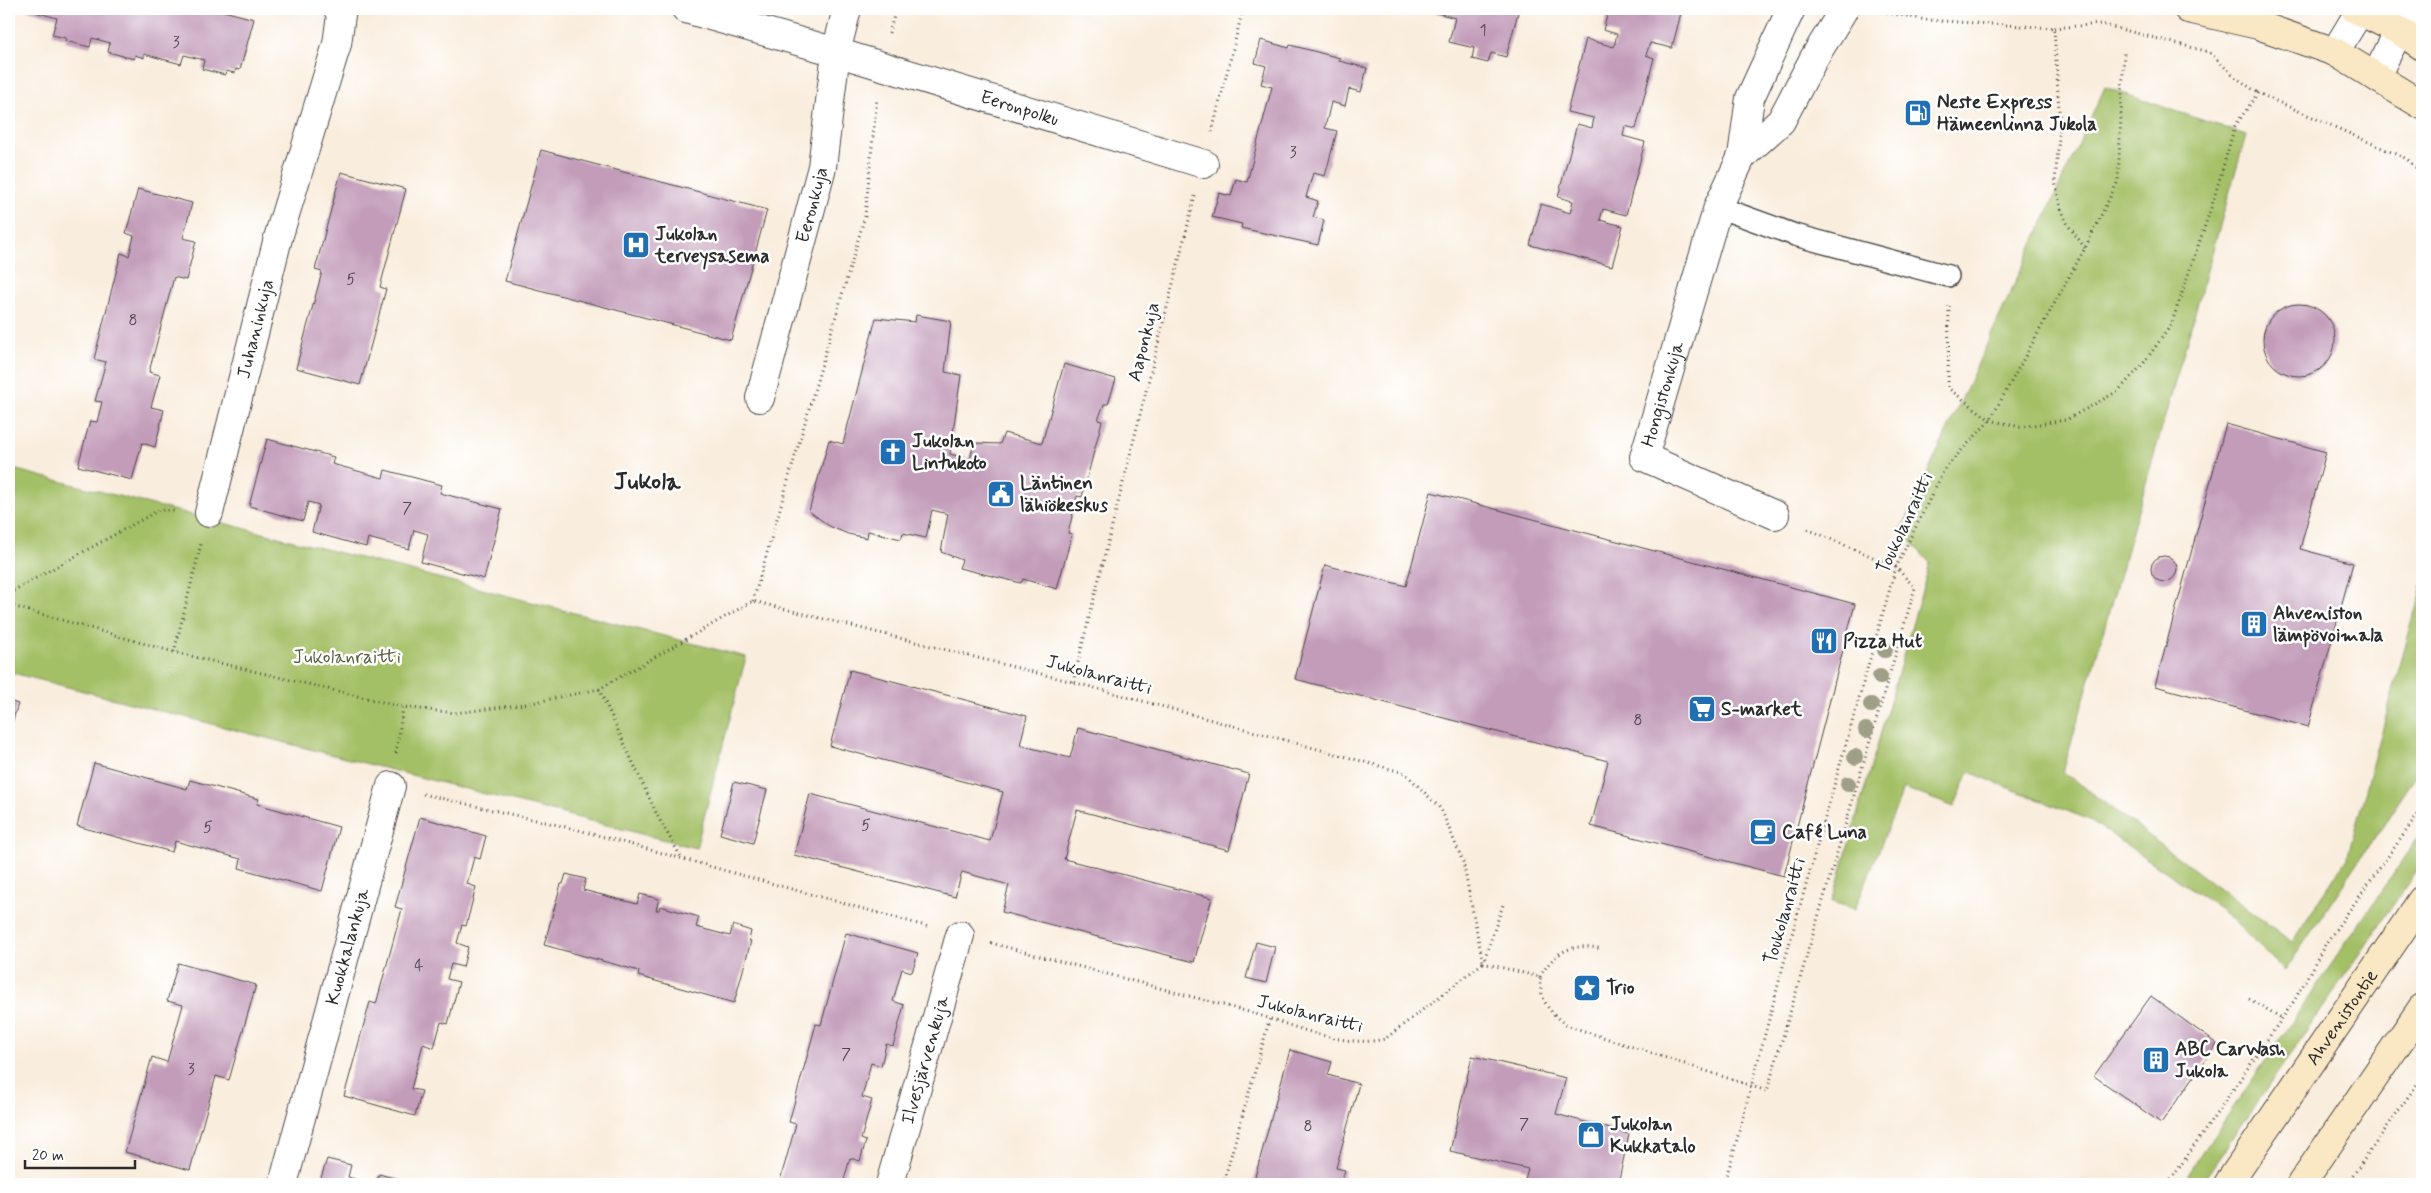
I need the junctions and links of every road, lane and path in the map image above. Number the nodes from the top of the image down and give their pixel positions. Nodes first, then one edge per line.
1 (338, 9) edge
2 (686, 9) edge
3 (847, 9) edge
4 (896, 9) edge
5 (1243, 9) edge
6 (1791, 9) edge
7 (2188, 9) edge
8 (2359, 9) edge
9 (1858, 10) edge
10 (2405, 20) edge
11 (2054, 28) junction
12 (2422, 46) edge
13 (2124, 51) dead end
14 (836, 52) junction
15 (2335, 52) junction
16 (881, 65) junction
17 (2376, 76) junction
18 (2258, 93) junction
19 (2422, 105) edge
20 (1742, 156) junction
21 (1204, 164) junction
22 (2422, 174) edge
23 (1718, 206) junction
24 (2085, 248) junction
25 (1948, 276) joint
26 (760, 398) dead end
27 (1990, 420) junction
28 (209, 513) junction
29 (1775, 515) joint
30 (1896, 567) junction
31 (9, 592) edge
32 (753, 601) junction
33 (9, 605) edge
34 (174, 652) junction
35 (1073, 682) junction
36 (599, 689) junction
37 (403, 707) junction
38 (391, 786) junction
39 (2422, 809) edge
40 (682, 857) junction
41 (2422, 900) edge
42 (1504, 902) dead end
43 (960, 935) junction
44 (1602, 949) dead end
45 (1483, 963) junction
46 (1540, 977) junction
47 (2249, 999) dead end
48 (2422, 1008) edge
49 (1270, 1018) junction
50 (2282, 1018) junction
51 (2422, 1077) edge
52 (1751, 1086) junction
53 (283, 1184) edge
54 (890, 1184) edge
55 (1223, 1184) edge
56 (1723, 1184) edge
57 (2168, 1184) edge
58 (2228, 1184) edge
59 (2302, 1184) edge
60 (2347, 1184) edge

1 - 28 street, Juhaninkuja
2 - 14 street
3 - 14 street, Eeronkuja
4 - 16 path
5 - 21 path, Aaponkuja
6 - 20 street, Hongistonkuja
7 - 15 main road
8 - 10 main road
8 - 15 street
9 - 11 path
9 - 20 street, Hongistonkuja
10 - 12 main road
10 - 17 street
11 - 18 path
11 - 24 path
13 - 24 path, Toukolanraitti
14 - 16 street, Eeronpolku
14 - 26 street, Eeronkuja
15 - 17 main road
16 - 21 street, Eeronpolku
16 - 32 path
17 - 19 main road
18 - 22 path
18 - 27 path
20 - 23 street, Hongistonkuja
21 - 35 path, Aaponkuja
23 - 25 lane
23 - 29 street, Hongistonkuja
24 - 27 path, Toukolanraitti
25 - 27 path
27 - 30 path, Toukolanraitti
28 - 31 path
28 - 34 path
29 - 30 path
30 - 52 path, Toukolanraitti
30 - 52 path
32 - 35 path, Jukolanraitti
32 - 36 path
33 - 34 path
34 - 37 path
35 - 45 path, Jukolanraitti
36 - 37 path
36 - 40 path
37 - 38 path
38 - 40 path, Jukolanraitti
38 - 53 street, Kuokkalankuja
39 - 50 path
40 - 43 path, Jukolanraitti
41 - 58 main road, Ahvenistontie
42 - 45 path
43 - 49 path, Jukolanraitti
43 - 54 street, Ilvesjärvenkuja
44 - 46 path
45 - 46 path
45 - 49 path, Jukolanraitti
46 - 52 path
47 - 50 path
48 - 59 main road
49 - 55 path
50 - 57 path
51 - 60 path
52 - 56 path, Toukolanraitti

